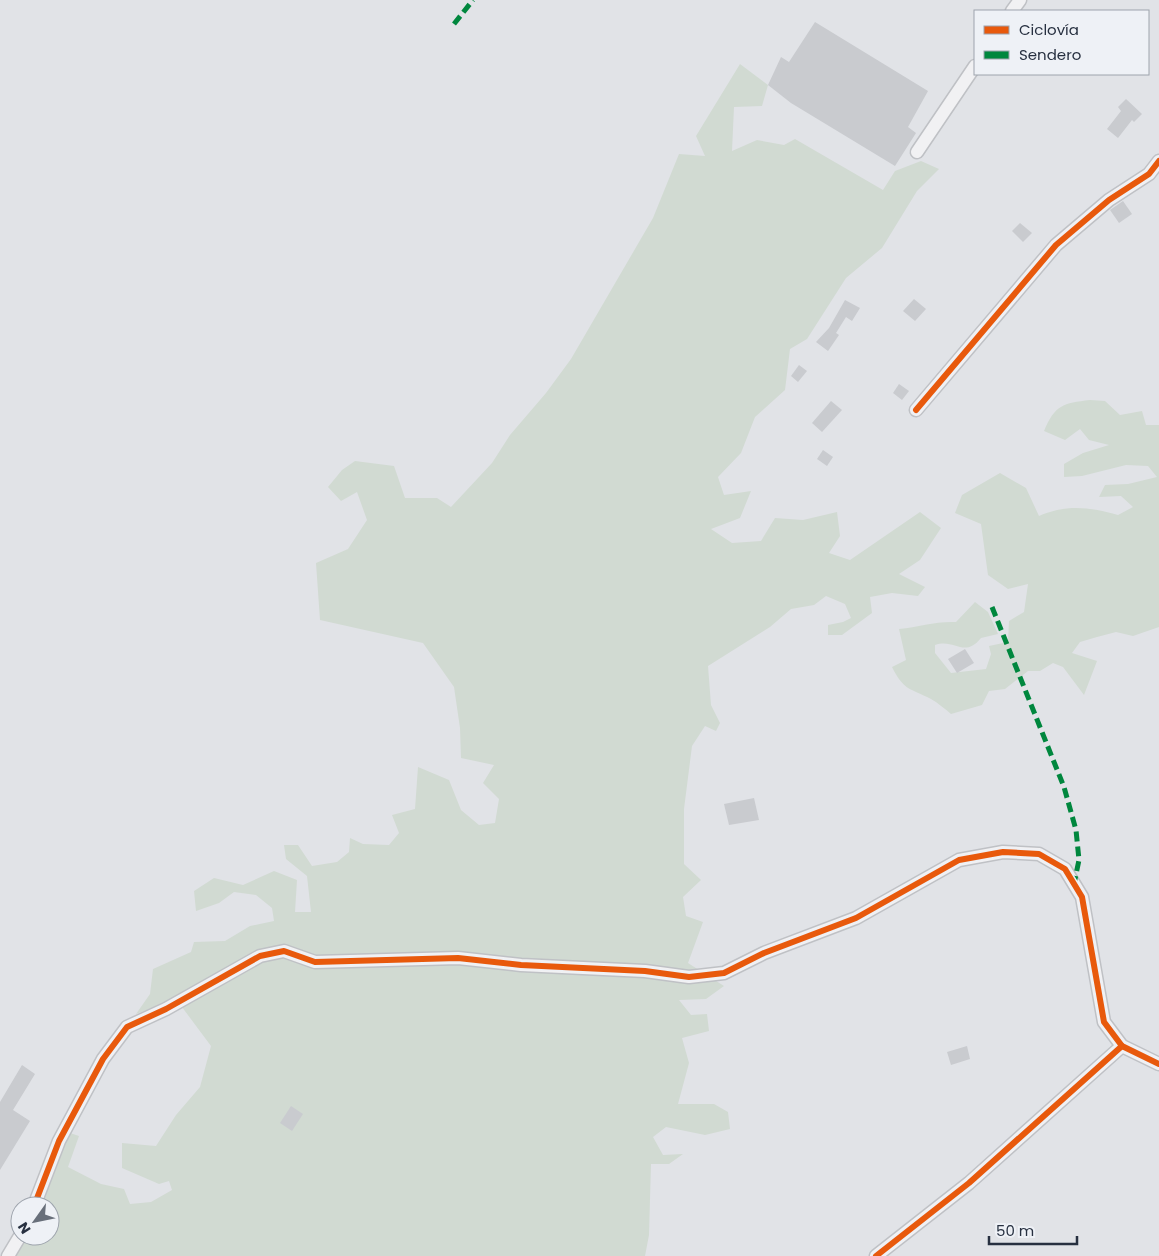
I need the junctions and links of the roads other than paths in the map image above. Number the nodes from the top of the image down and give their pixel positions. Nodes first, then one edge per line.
1 (974, 67) edge
2 (917, 152) dead end
3 (1159, 161) edge
4 (916, 410) dead end
5 (1122, 1046) junction
6 (1159, 1064) edge
7 (38, 1196) edge
8 (876, 1256) edge

1 - 2 street
3 - 4 street
5 - 6 street
5 - 7 street
5 - 8 street

